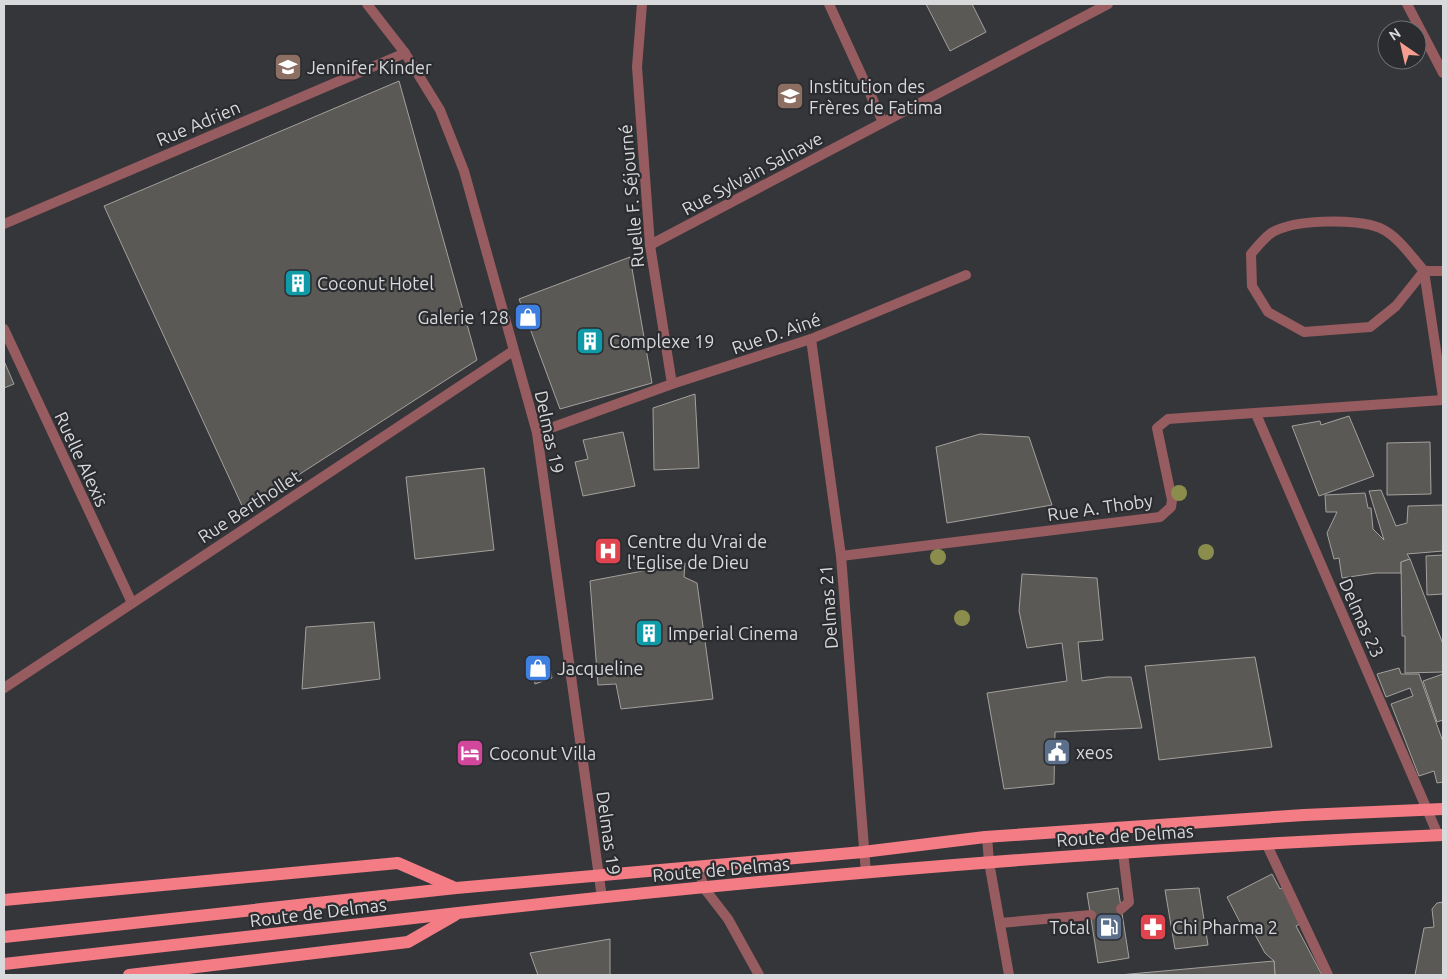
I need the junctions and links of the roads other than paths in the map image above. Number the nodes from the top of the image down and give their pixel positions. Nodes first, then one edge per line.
1 (366, 4) edge
2 (642, 4) edge
3 (828, 4) edge
4 (1108, 4) edge
5 (1407, 4) edge
6 (406, 53) junction
7 (1443, 73) edge
8 (883, 122) junction
9 (4, 224) edge
10 (650, 245) junction
11 (1424, 271) junction
12 (1443, 271) edge
13 (966, 275) dead end
14 (4, 330) edge
15 (812, 340) junction
16 (513, 351) junction
17 (672, 384) junction
18 (1443, 398) edge
19 (1256, 414) junction
20 (537, 432) junction
21 (841, 556) junction
22 (132, 603) junction
23 (5, 684) edge
24 (1443, 809) edge
25 (1428, 810) junction
26 (1441, 835) edge
27 (987, 837) junction
28 (1266, 843) junction
29 (863, 852) junction
30 (1123, 853) junction
31 (989, 862) junction
32 (698, 867) junction
33 (866, 873) junction
34 (599, 874) junction
35 (456, 888) junction
36 (704, 888) junction
37 (602, 898) junction
38 (4, 900) edge
39 (1121, 910) dead end
40 (459, 912) junction
41 (1091, 915) dead end
42 (1000, 922) junction
43 (4, 937) edge
44 (4, 964) edge
45 (129, 975) edge
46 (759, 975) edge
47 (1009, 975) edge
48 (1328, 975) edge

1 - 6 street, Delmas 19
2 - 10 street, Ruelle F. Séjourné
3 - 8 street
4 - 8 street, Rue Sylvain Salnave
5 - 7 street
6 - 9 street, Rue Adrien
6 - 16 street, Delmas 19
8 - 10 street, Rue Sylvain Salnave
10 - 17 street, Ruelle F. Séjourné
11 - 11 street
11 - 12 street
11 - 18 street
13 - 15 street, Rue D. Ainé
14 - 22 street, Ruelle Alexis
15 - 17 street, Rue D. Ainé
15 - 21 street, Delmas 21
16 - 20 street, Delmas 19
16 - 22 street, Rue Berthollet
17 - 20 street, Rue D. Ainé
18 - 19 street, Rue A. Thoby
19 - 21 street, Rue A. Thoby
19 - 25 street, Delmas 23
20 - 34 street, Delmas 19
21 - 29 street, Delmas 21
22 - 23 street, Rue Berthollet
24 - 25 main road, Route de Delmas
25 - 26 street, Delmas 23
25 - 27 main road, Route de Delmas
26 - 28 main road, Route de Delmas
27 - 29 main road, Route de Delmas
27 - 31 street
28 - 30 main road, Route de Delmas
28 - 48 street
29 - 32 main road, Route de Delmas
29 - 33 street, Delmas 21
30 - 31 main road, Route de Delmas
30 - 39 street
31 - 33 main road, Route de Delmas
31 - 42 street
32 - 34 main road, Route de Delmas
32 - 36 street
33 - 36 main road, Route de Delmas
34 - 35 main road, Route de Delmas
34 - 37 street, Delmas 19
35 - 38 main road
35 - 43 main road, Route de Delmas
36 - 37 main road, Route de Delmas
36 - 46 street
37 - 40 main road, Route de Delmas
40 - 44 main road, Route de Delmas
40 - 45 main road
41 - 42 street
42 - 47 street

